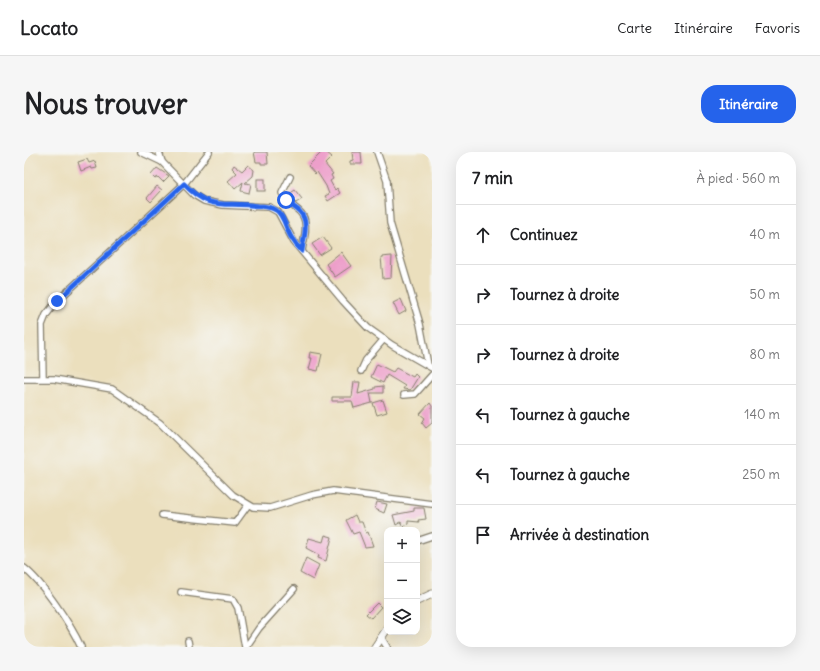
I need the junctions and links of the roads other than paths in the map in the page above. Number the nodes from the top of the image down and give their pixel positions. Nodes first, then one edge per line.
1 (141, 152) edge
2 (159, 152) edge
3 (209, 152) edge
4 (378, 152) edge
5 (162, 162) junction
6 (290, 177) dead end
7 (184, 184) junction
8 (302, 251) junction
9 (384, 339) junction
10 (430, 366) edge
11 (361, 371) dead end
12 (432, 374) edge
13 (43, 378) junction
14 (24, 379) edge
15 (404, 395) dead end
16 (432, 504) edge
17 (248, 505) junction
18 (162, 515) dead end
19 (432, 536) edge
20 (420, 539) edge
21 (24, 568) edge
22 (294, 589) dead end
23 (181, 592) dead end
24 (432, 594) edge
25 (420, 600) edge
26 (384, 633) edge
27 (381, 637) junction
28 (188, 641) dead end
29 (81, 647) edge
30 (189, 647) edge
31 (245, 647) edge
32 (375, 647) edge
33 (387, 647) edge

1 - 5 street
2 - 5 street
3 - 7 street
4 - 10 street
5 - 7 street
6 - 8 street
7 - 8 street
7 - 13 street
8 - 9 street
9 - 10 street
9 - 11 street
12 - 15 street
13 - 14 street
13 - 17 street
16 - 17 street
17 - 18 street
19 - 20 street
21 - 29 street
22 - 31 street
23 - 31 street
24 - 25 main road
26 - 27 main road
27 - 32 main road
27 - 33 street
28 - 30 street

